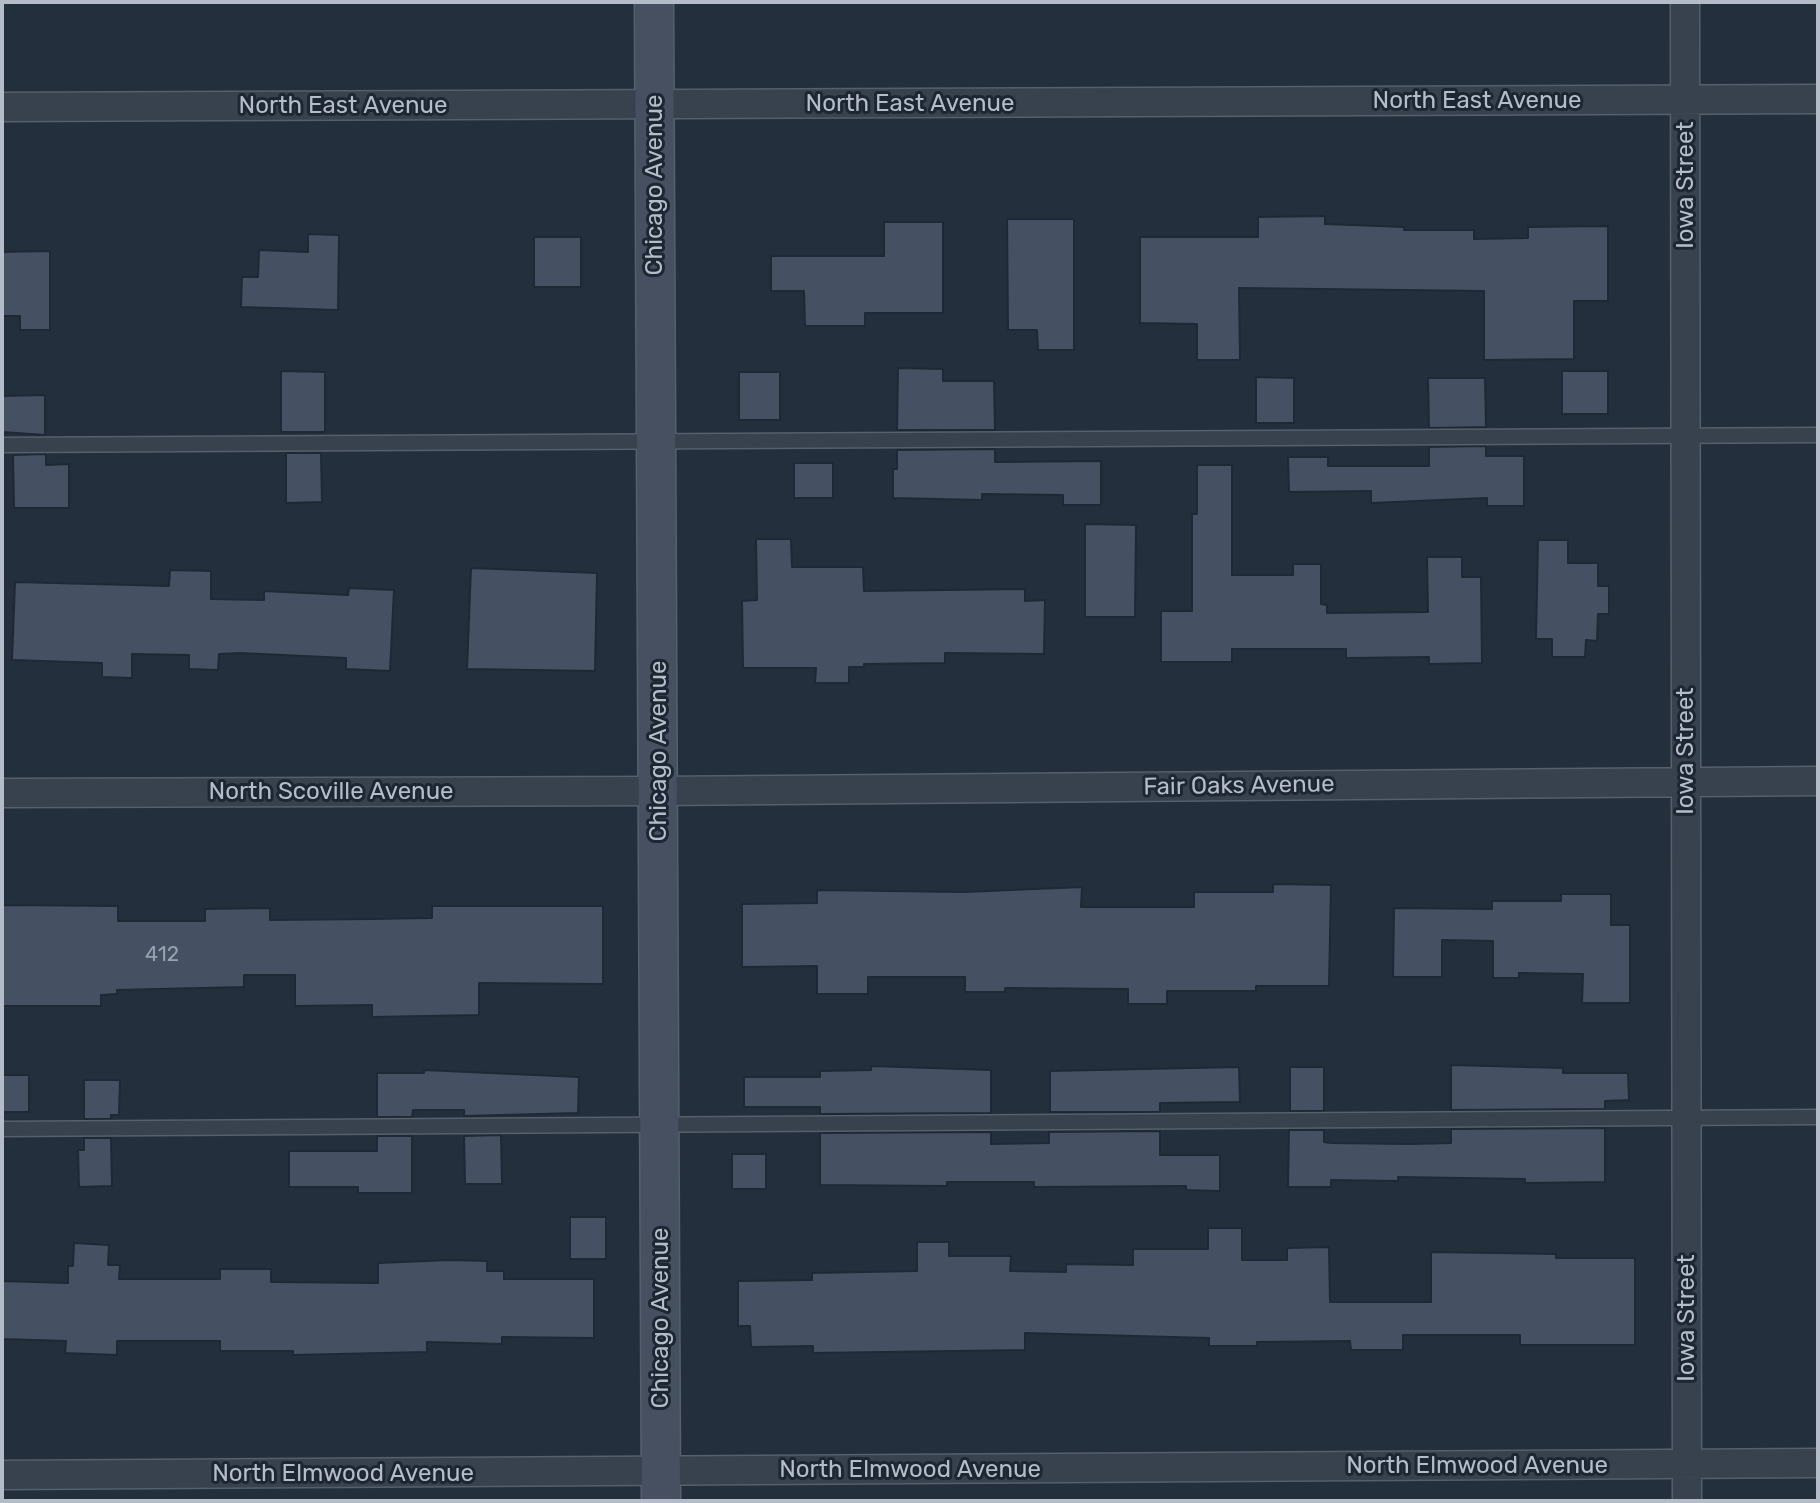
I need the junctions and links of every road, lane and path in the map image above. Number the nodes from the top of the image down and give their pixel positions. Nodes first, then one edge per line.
1 (654, 2) edge
2 (1685, 2) edge
3 (1818, 99) edge
4 (1685, 100) junction
5 (654, 106) junction
6 (2, 107) edge
7 (1818, 435) edge
8 (1686, 436) junction
9 (656, 442) junction
10 (2, 445) edge
11 (1818, 781) edge
12 (1686, 782) junction
13 (659, 792) junction
14 (2, 793) edge
15 (1687, 1117) junction
16 (1818, 1117) edge
17 (660, 1124) junction
18 (2, 1129) edge
19 (1818, 1463) edge
20 (1687, 1464) junction
21 (2, 1475) edge
22 (661, 1487) edge
23 (1687, 1501) edge

1 - 5 main road, Chicago Avenue
2 - 4 street, Iowa Street
3 - 4 street, North East Avenue
4 - 5 street, North East Avenue
4 - 8 street, Iowa Street
5 - 6 street, North East Avenue
5 - 9 main road, Chicago Avenue
7 - 8 lane
8 - 9 lane
8 - 12 street, Iowa Street
9 - 10 lane
9 - 13 main road, Chicago Avenue
11 - 12 street, Fair Oaks Avenue
12 - 13 street, Fair Oaks Avenue
12 - 15 street, Iowa Street
13 - 14 street, North Scoville Avenue
13 - 17 main road, Chicago Avenue
15 - 16 lane
15 - 17 lane
15 - 20 street, Iowa Street
17 - 18 lane
17 - 22 main road, Chicago Avenue
19 - 20 street, North Elmwood Avenue
20 - 22 street, North Elmwood Avenue
20 - 23 street, Iowa Street
21 - 22 street, North Elmwood Avenue

